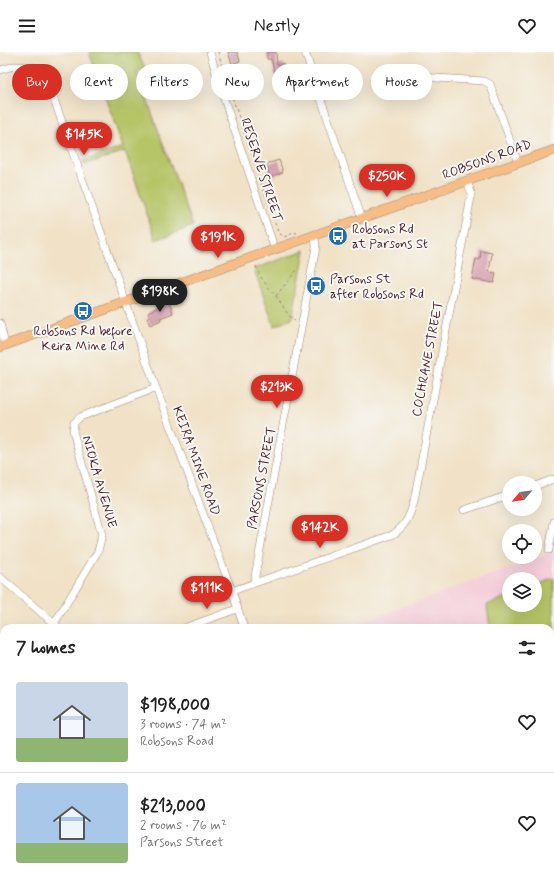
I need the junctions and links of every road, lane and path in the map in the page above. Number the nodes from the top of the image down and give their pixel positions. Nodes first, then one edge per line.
1 (210, 52) edge
2 (218, 52) edge
3 (305, 52) edge
4 (0, 70) edge
5 (432, 78) edge
6 (554, 150) edge
7 (518, 163) junction
8 (467, 181) junction
9 (362, 218) junction
10 (296, 232) dead end
11 (315, 236) junction
12 (275, 250) junction
13 (256, 264) dead end
14 (300, 269) dead end
15 (276, 296) junction
16 (126, 302) junction
17 (0, 323) edge
18 (302, 326) junction
19 (2, 346) edge
20 (156, 388) junction
21 (554, 479) edge
22 (542, 483) edge
23 (502, 497) edge
24 (464, 510) dead end
25 (554, 522) edge
26 (549, 550) dead end
27 (0, 577) edge
28 (254, 582) junction
29 (232, 591) junction
30 (237, 609) junction
31 (55, 624) edge
32 (58, 624) edge
33 (195, 624) edge
34 (243, 624) edge

1 - 12 street, RESERVE STREET
2 - 10 path
3 - 9 street
4 - 16 street, KEIRA MINE ROAD
5 - 7 street
6 - 7 main road, ROBSONS ROAD
7 - 8 main road, ROBSONS ROAD
8 - 9 main road, ROBSONS ROAD
8 - 28 street, COCHRANE STREET
9 - 11 main road, ROBSONS ROAD
11 - 12 main road, ROBSONS ROAD
11 - 18 street, PARSONS STREET
12 - 16 main road, ROBSONS ROAD
13 - 15 path
14 - 15 path
15 - 18 path
16 - 19 main road, ROBSONS ROAD
16 - 20 street, KEIRA MINE ROAD
17 - 19 street
18 - 28 street, PARSONS STREET
20 - 29 street, KEIRA MINE ROAD
20 - 32 street, NIOKA AVENUE
21 - 22 street
23 - 24 street
25 - 26 street
27 - 31 street
28 - 29 street
29 - 30 street, KEIRA MINE ROAD
30 - 33 street
30 - 34 street, KEIRA MINE ROAD

